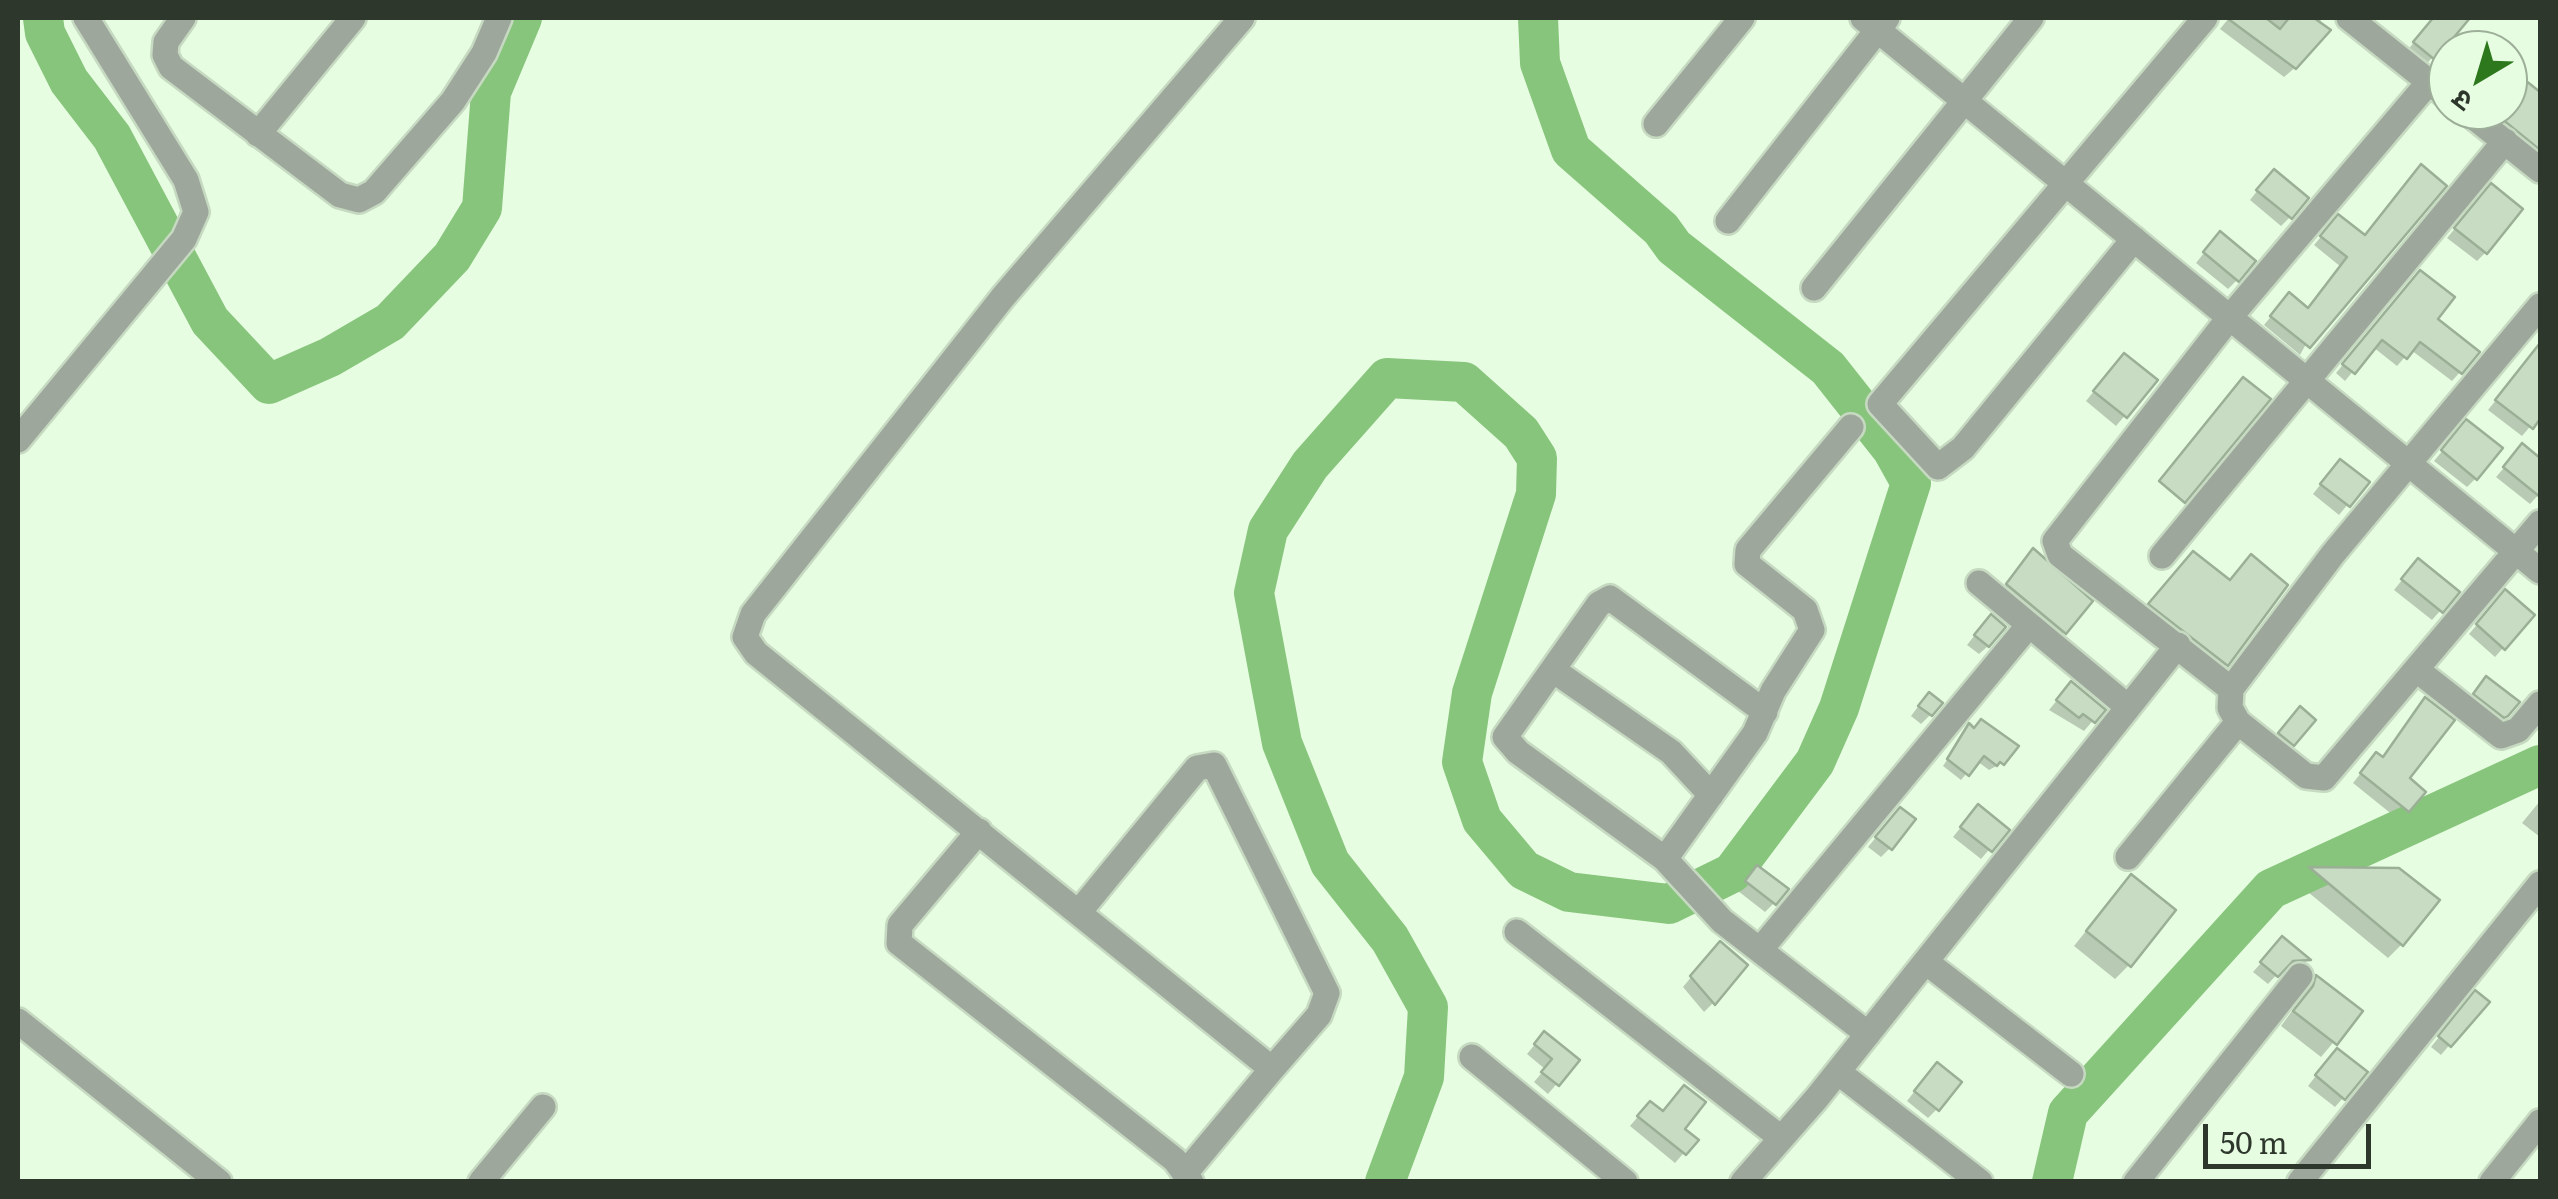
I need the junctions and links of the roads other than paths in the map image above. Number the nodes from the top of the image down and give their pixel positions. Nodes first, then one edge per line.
1 (86, 18) edge
2 (183, 18) edge
3 (354, 18) edge
4 (499, 18) edge
5 (1242, 18) edge
6 (1742, 18) edge
7 (2031, 18) edge
8 (2205, 18) edge
9 (2349, 18) edge
10 (1876, 22) edge
11 (2383, 28) edge
12 (2428, 77) edge
13 (1964, 100) junction
14 (2428, 101) edge
15 (1656, 124) dead end
16 (2489, 130) edge
17 (258, 134) junction
18 (2504, 142) junction
19 (2540, 170) edge
20 (2068, 185) junction
21 (1728, 221) dead end
22 (2134, 239) junction
23 (1814, 288) dead end
24 (2540, 306) edge
25 (2230, 318) junction
26 (2309, 382) junction
27 (1851, 427) dead end
28 (18, 440) edge
29 (2408, 464) junction
30 (2540, 523) edge
31 (2517, 552) junction
32 (2162, 556) dead end
33 (2540, 571) edge
34 (1980, 583) dead end
35 (2029, 625) junction
36 (2178, 645) junction
37 (1553, 670) junction
38 (2417, 670) junction
39 (2231, 689) junction
40 (2540, 704) edge
41 (2128, 707) junction
42 (1765, 712) junction
43 (2238, 722) junction
44 (1711, 795) junction
45 (980, 831) junction
46 (2128, 857) dead end
47 (1665, 860) junction
48 (2540, 884) edge
49 (1079, 912) junction
50 (1517, 932) dead end
51 (1760, 950) junction
52 (1926, 962) junction
53 (2300, 976) dead end
54 (18, 1022) edge
55 (1868, 1034) junction
56 (1472, 1057) dead end
57 (1272, 1070) junction
58 (1838, 1072) junction
59 (2071, 1074) dead end
60 (542, 1106) dead end
61 (2540, 1122) edge
62 (1781, 1138) junction
63 (1189, 1176) edge
64 (219, 1182) edge
65 (481, 1182) edge
66 (1625, 1182) edge
67 (1743, 1182) edge
68 (1980, 1182) edge
69 (2136, 1182) edge
70 (2300, 1182) edge
71 (2492, 1182) edge

1 - 28 street
2 - 17 street
3 - 17 street
4 - 17 street
5 - 45 street
6 - 15 street
7 - 13 street
8 - 20 street
9 - 11 street
10 - 13 street
10 - 21 street
11 - 12 street
13 - 20 street
13 - 23 street
14 - 25 street
16 - 18 street
18 - 19 street
18 - 26 street
20 - 22 street
20 - 22 street
22 - 25 street
24 - 29 street
25 - 26 street
25 - 36 street
26 - 29 street
26 - 32 street
27 - 42 street
29 - 31 street
29 - 39 street
30 - 31 street
31 - 33 street
31 - 38 street
34 - 35 street
35 - 41 street
35 - 51 street
36 - 39 street
36 - 41 street
37 - 42 street
37 - 44 street
37 - 47 street
38 - 40 street
38 - 43 street
39 - 43 street
41 - 52 street
42 - 44 street
43 - 46 street
44 - 47 street
45 - 49 street
45 - 63 street
47 - 51 street
48 - 70 street
49 - 57 street
49 - 57 street
50 - 62 street
51 - 55 street
52 - 55 street
52 - 59 street
53 - 69 street
54 - 64 street
55 - 58 street
56 - 66 street
57 - 63 street
58 - 62 street
58 - 68 street
60 - 65 street
61 - 71 street
62 - 67 street

